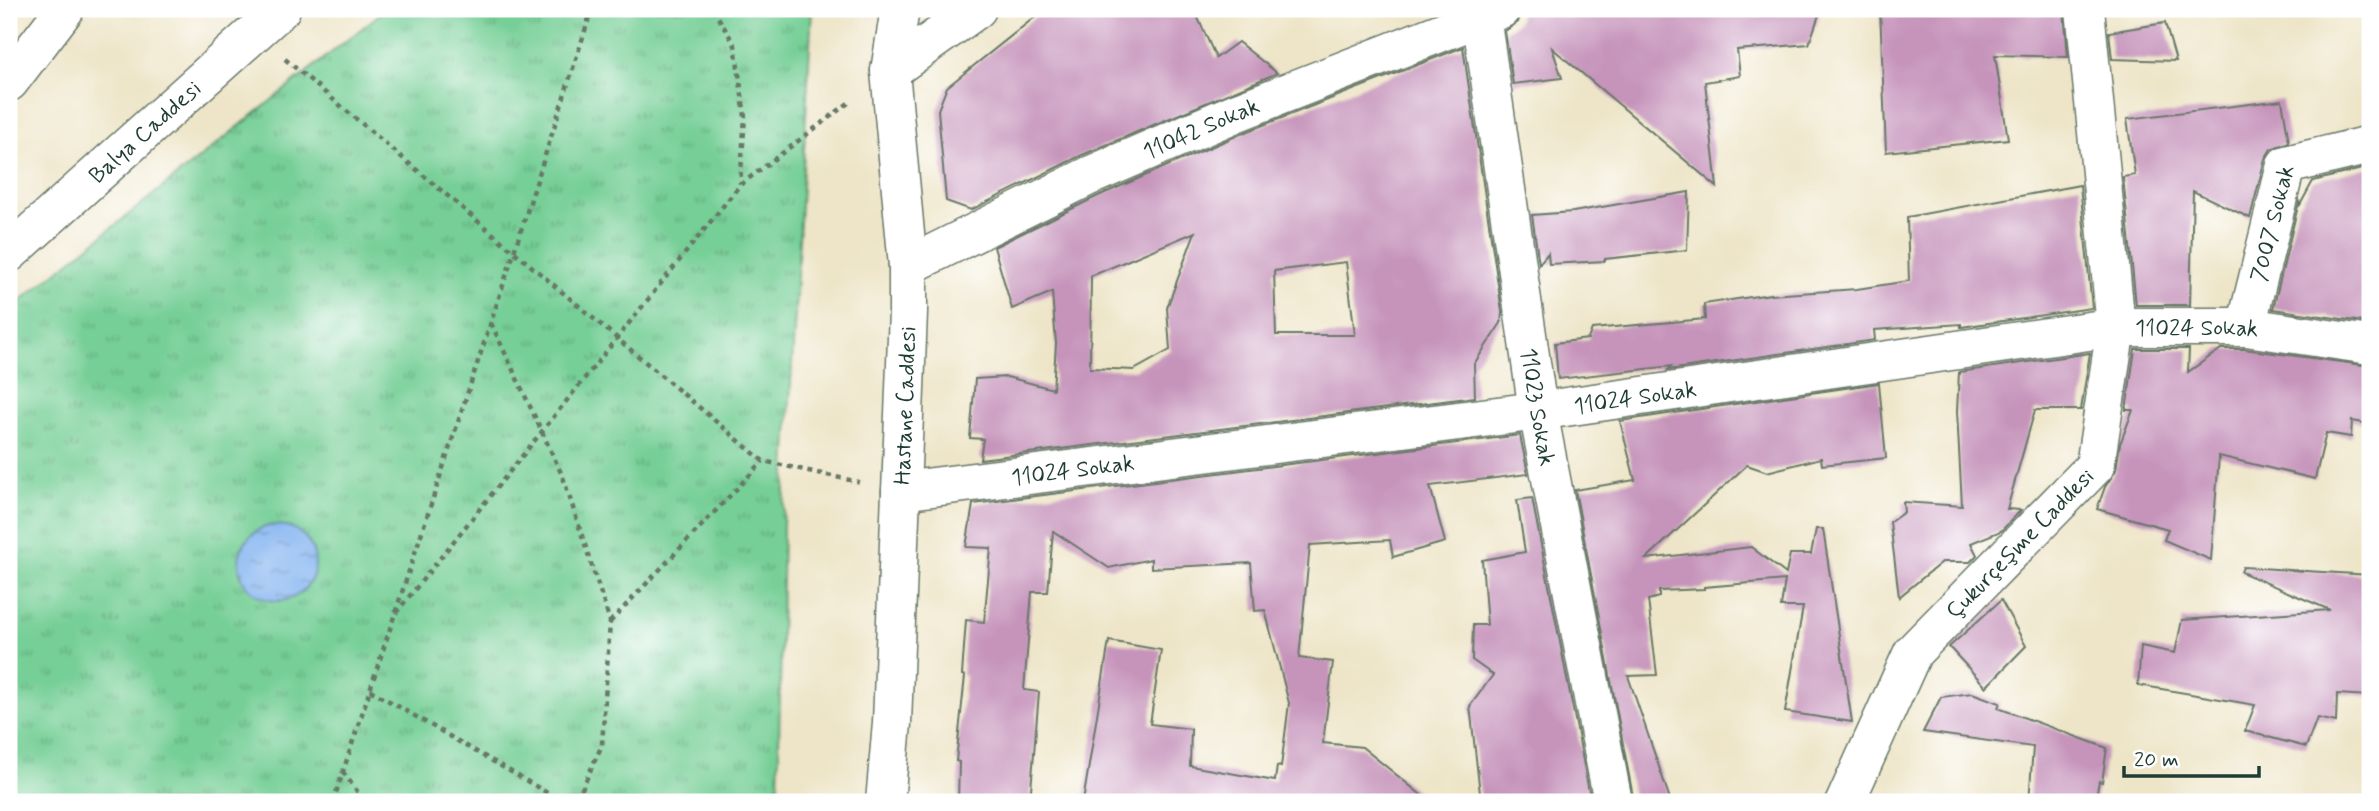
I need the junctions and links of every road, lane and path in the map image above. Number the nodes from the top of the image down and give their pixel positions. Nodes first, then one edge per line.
1 (65, 9) edge
2 (592, 9) edge
3 (713, 9) edge
4 (900, 9) edge
5 (978, 9) edge
6 (2085, 9) edge
7 (1488, 11) edge
8 (267, 21) edge
9 (890, 71) junction
10 (9, 82) edge
11 (2370, 145) edge
12 (740, 185) junction
13 (514, 252) junction
14 (9, 253) edge
15 (908, 266) junction
16 (491, 323) junction
17 (2116, 327) junction
18 (2246, 327) junction
19 (618, 338) junction
20 (2370, 345) edge
21 (1538, 411) junction
22 (542, 432) junction
23 (763, 461) junction
24 (901, 491) junction
25 (394, 615) junction
26 (610, 622) junction
27 (369, 690) junction
28 (343, 772) junction
29 (333, 802) edge
30 (365, 802) edge
31 (563, 802) edge
32 (576, 802) edge
33 (885, 802) edge
34 (1614, 802) edge
35 (1845, 802) edge

1 - 10 street
2 - 13 path
3 - 12 path
4 - 9 street, Hastane Caddesi
5 - 9 street
6 - 17 street, Çukurçeşme Caddesi
7 - 15 street, 11042 Sokak
7 - 21 street, 11023 Sokak
8 - 13 path
8 - 14 street, Balya Caddesi
9 - 12 path
9 - 15 street, Hastane Caddesi
11 - 18 street, 7007 Sokak
12 - 19 path
13 - 16 path
13 - 19 path
15 - 24 street, Hastane Caddesi
16 - 22 path
16 - 25 path
17 - 18 street, 11024 Sokak
17 - 21 street, 11024 Sokak
17 - 35 street, Çukurçeşme Caddesi
18 - 20 street, 11024 Sokak
19 - 22 path
19 - 23 path
21 - 24 street, 11024 Sokak
21 - 34 street, 11023 Sokak
22 - 25 path
22 - 26 path
23 - 24 path
23 - 26 path
24 - 33 street, Hastane Caddesi
25 - 27 path
26 - 32 path
27 - 28 path
27 - 31 path
28 - 29 path
28 - 30 path

